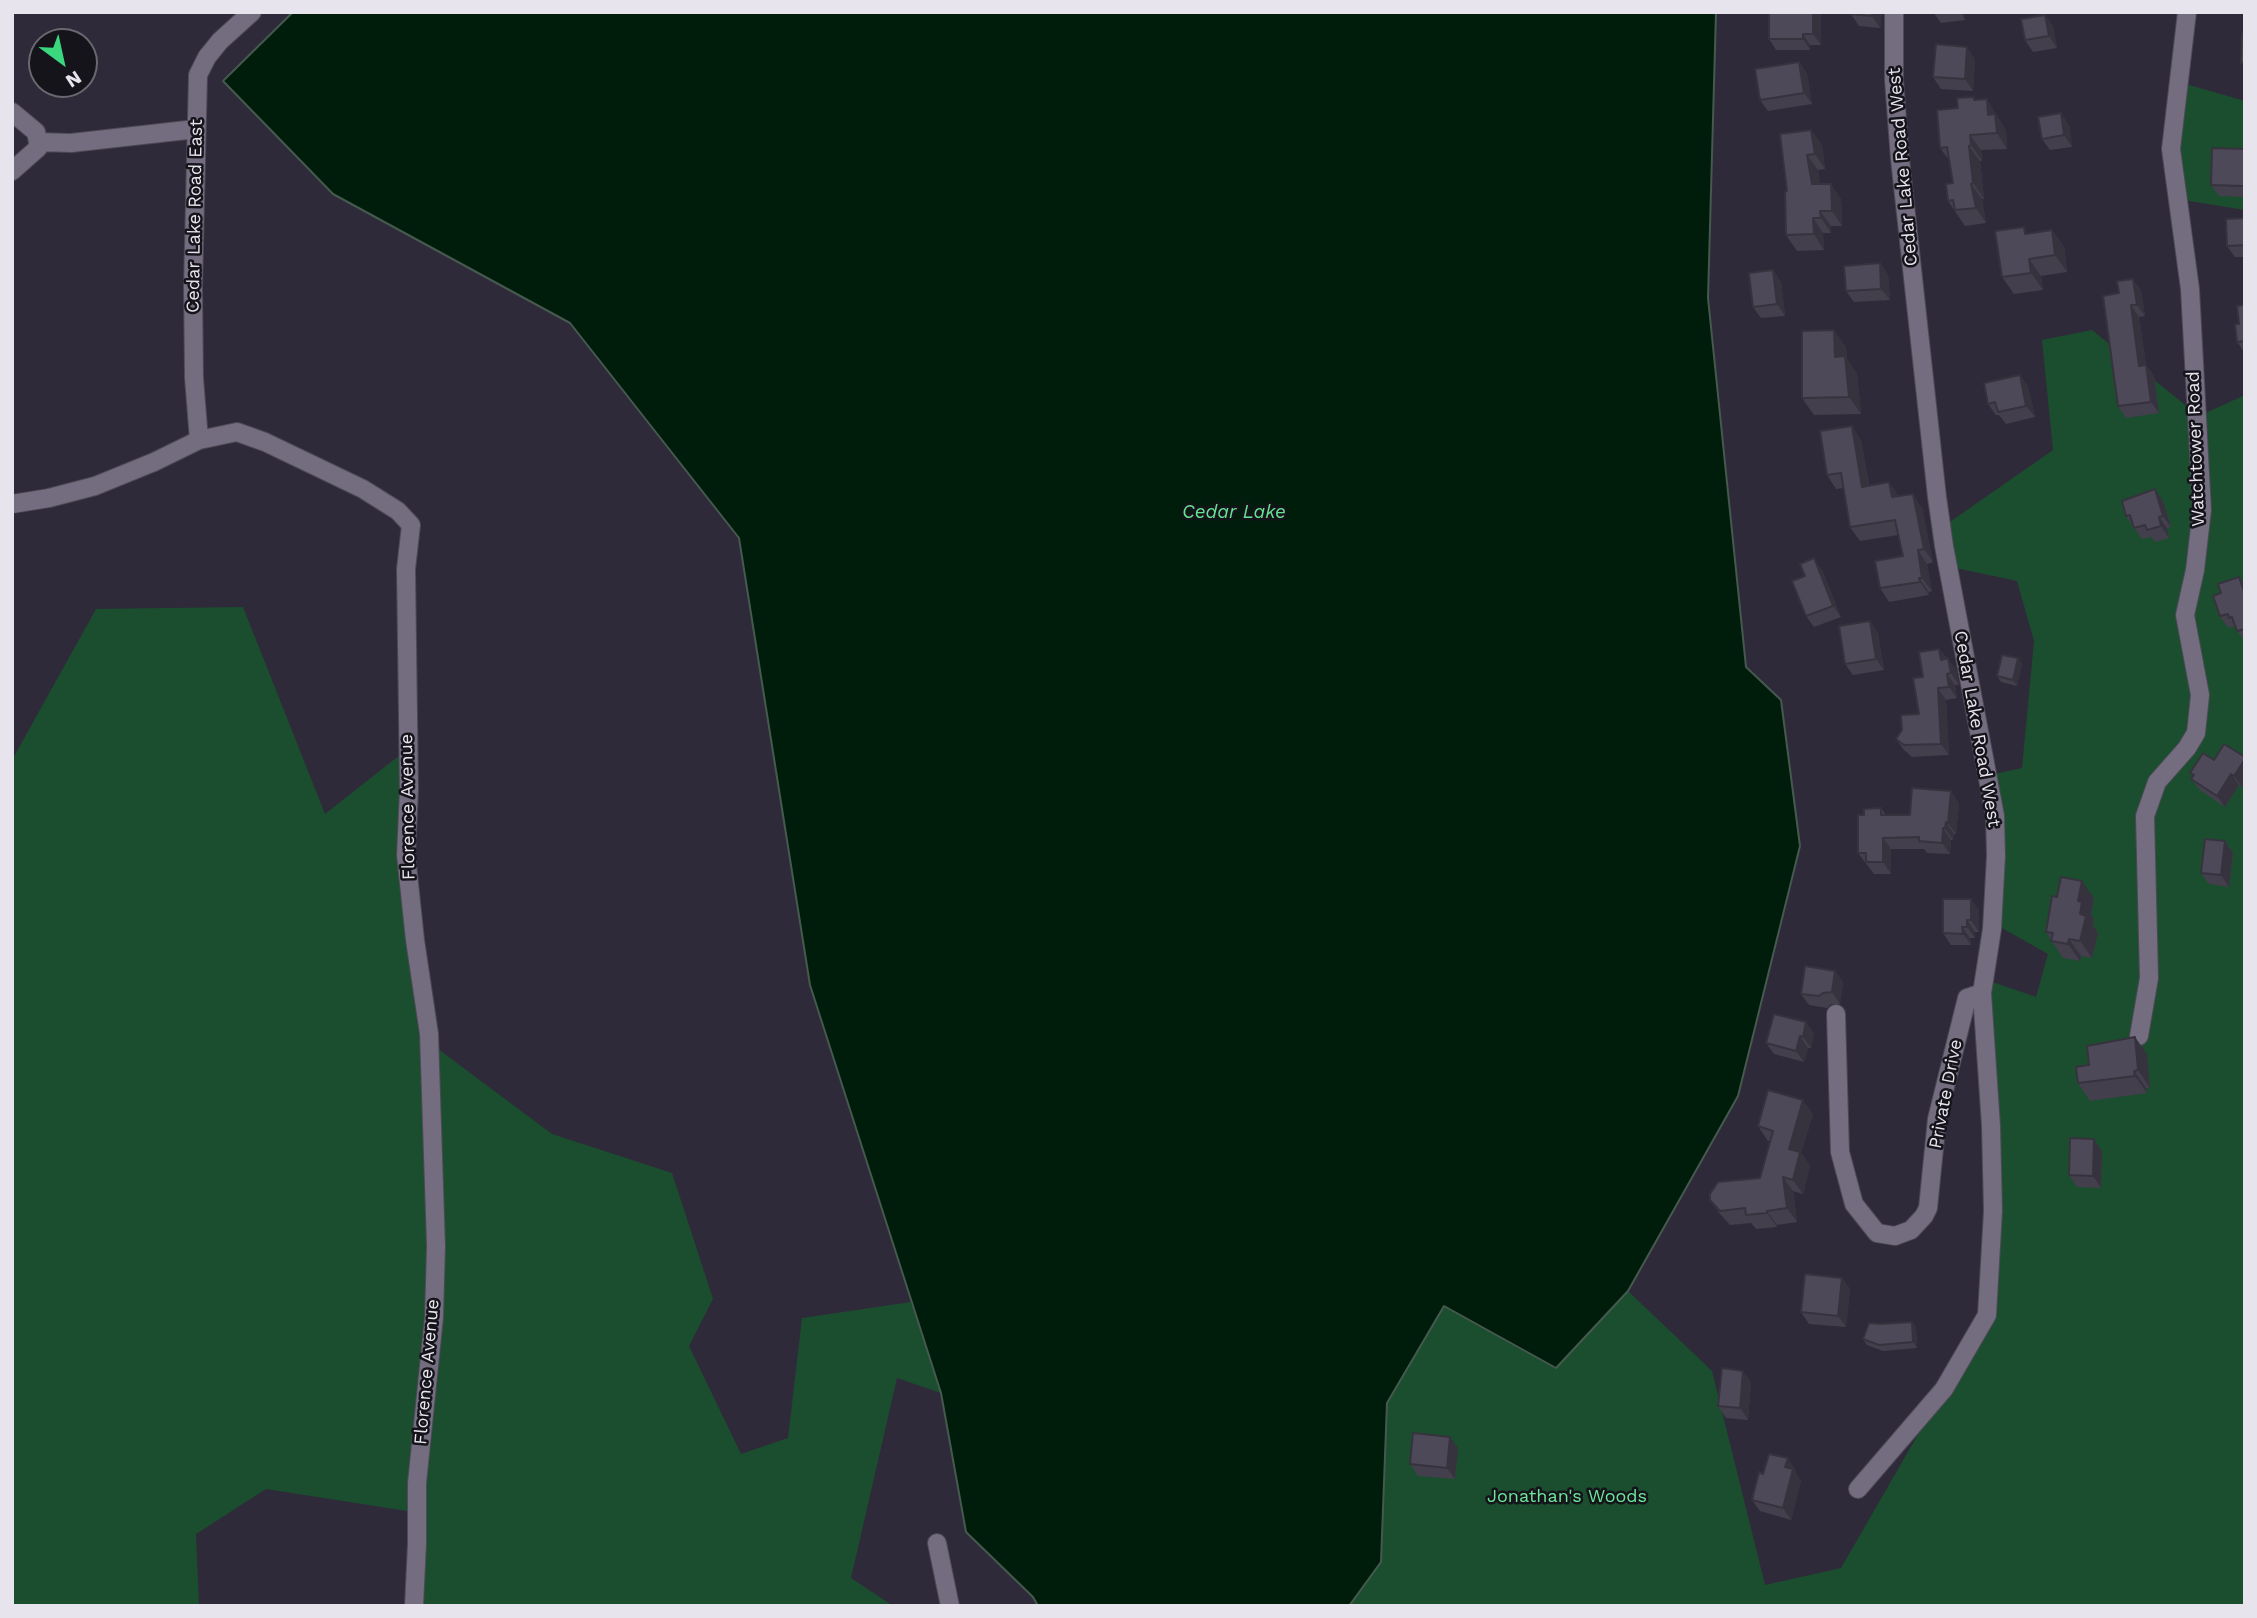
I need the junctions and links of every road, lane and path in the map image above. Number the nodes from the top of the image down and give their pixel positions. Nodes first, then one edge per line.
1 (252, 12) edge
2 (1894, 12) edge
3 (2187, 12) edge
4 (12, 112) edge
5 (196, 129) junction
6 (38, 142) junction
7 (12, 171) edge
8 (199, 440) junction
9 (12, 504) edge
10 (1982, 993) junction
11 (1836, 1014) dead end
12 (2139, 1036) dead end
13 (1858, 1489) dead end
14 (937, 1544) dead end
15 (414, 1606) edge
16 (950, 1606) edge

1 - 5 street, Cedar Lake Road East
2 - 10 street, Cedar Lake Road West
3 - 12 street, Watchtower Road
4 - 6 street
5 - 6 street
5 - 8 street, Cedar Lake Road East
6 - 7 street
8 - 9 street, Florence Avenue
8 - 15 street, Florence Avenue
10 - 11 street, Private Drive
10 - 13 street, Cedar Lake Road West
14 - 16 street

